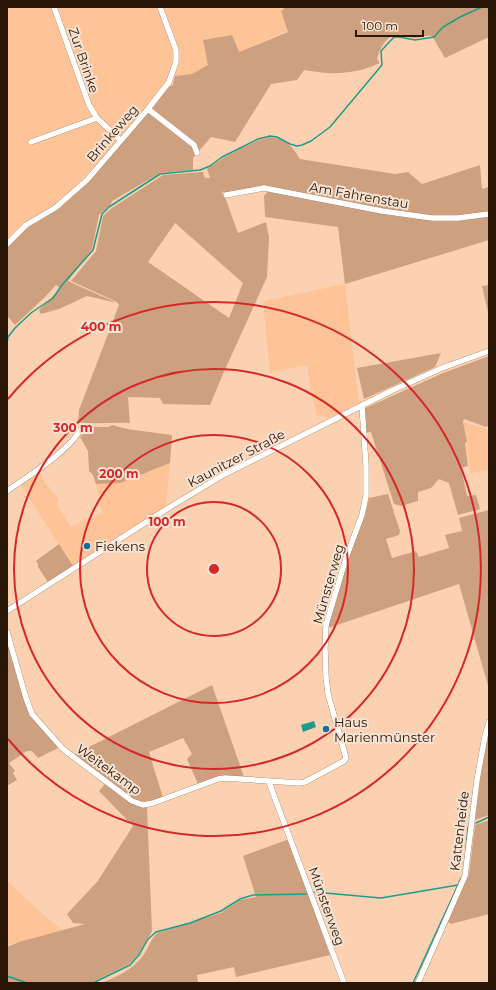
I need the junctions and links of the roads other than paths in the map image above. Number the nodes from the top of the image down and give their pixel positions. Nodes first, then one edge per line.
1 (54, 7) edge
2 (160, 7) edge
3 (148, 108) junction
4 (96, 118) junction
5 (120, 140) junction
6 (31, 142) dead end
7 (197, 154) dead end
8 (226, 195) dead end
9 (489, 214) edge
10 (7, 244) edge
11 (489, 351) edge
12 (362, 404) junction
13 (81, 428) dead end
14 (7, 491) edge
15 (7, 611) edge
16 (7, 632) edge
17 (489, 722) edge
18 (270, 782) junction
19 (344, 983) edge
20 (418, 983) edge

1 - 4 street, Zur Brinke
2 - 3 street, Brinkeweg
3 - 5 street, Brinkeweg
3 - 7 street
4 - 5 street, Zur Brinke
4 - 6 street
5 - 10 street, Brinkeweg
8 - 9 street, Am Fahrenstau
11 - 12 street, Kaunitzer Straße
12 - 15 street, Kaunitzer Straße
12 - 18 street, Münsterweg
13 - 14 street
16 - 18 street, Weitekamp
17 - 20 street, Kattenheide
18 - 19 street, Münsterweg

